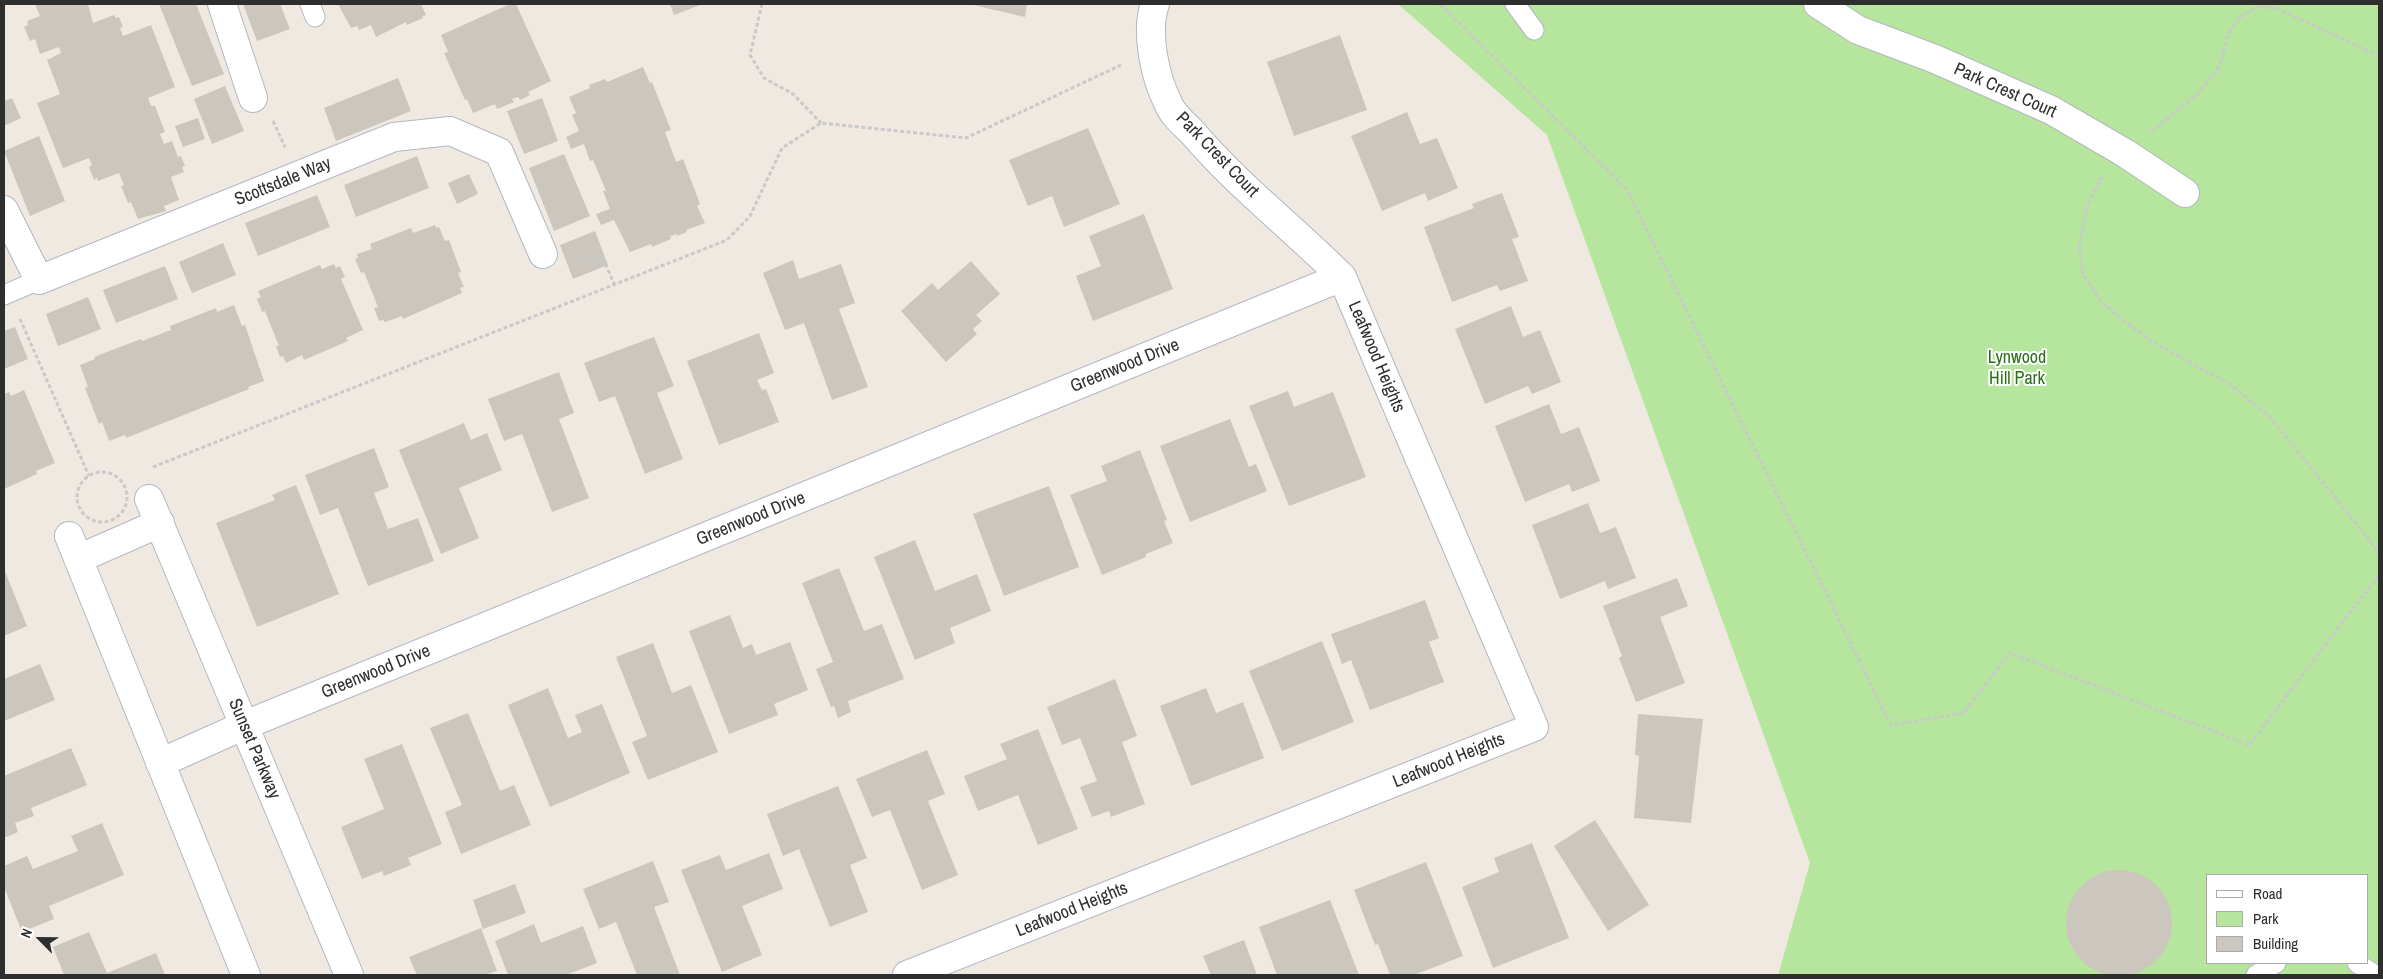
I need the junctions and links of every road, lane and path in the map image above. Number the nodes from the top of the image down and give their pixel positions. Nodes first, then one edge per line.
1 (222, 4) edge
2 (762, 4) edge
3 (1155, 4) edge
4 (1440, 4) edge
5 (1515, 4) edge
6 (1818, 4) edge
7 (2256, 6) edge
8 (1534, 30) dead end
9 (1152, 56) junction
10 (2379, 56) edge
11 (253, 98) joint
12 (821, 123) junction
13 (2125, 153) junction
14 (297, 176) junction
15 (2184, 193) dead end
16 (4, 210) edge
17 (543, 254) joint
18 (1342, 277) junction
19 (39, 280) junction
20 (614, 284) junction
21 (6, 294) edge
22 (148, 469) dead end
23 (89, 476) junction
24 (129, 476) dead end
25 (120, 480) junction
26 (2379, 558) edge
27 (2379, 575) edge
28 (244, 725) junction
29 (160, 763) junction
30 (2274, 964) edge
31 (2358, 964) edge
32 (246, 975) edge
33 (349, 975) edge
34 (908, 975) edge
35 (2256, 975) edge
36 (2375, 975) edge

1 - 11 street
2 - 12 path
3 - 9 street, Park Crest Court
4 - 27 path
5 - 8 lane
6 - 13 street, Park Crest Court
7 - 10 path
7 - 13 path
9 - 12 path
9 - 18 street, Park Crest Court
11 - 14 path
12 - 20 path
13 - 15 street, Park Crest Court
13 - 26 path
14 - 17 street, Scottsdale Way
14 - 19 street, Scottsdale Way
16 - 19 street
17 - 20 path
18 - 28 street, Greenwood Drive
18 - 34 street, Leafwood Heights
19 - 21 lane
20 - 22 path
21 - 23 path
23 - 25 path
23 - 25 path
24 - 25 path
28 - 29 street, Greenwood Drive
28 - 29 street, Sunset Parkway
28 - 33 street, Sunset Parkway
29 - 32 street, Sunset Parkway
30 - 35 lane
31 - 36 lane

